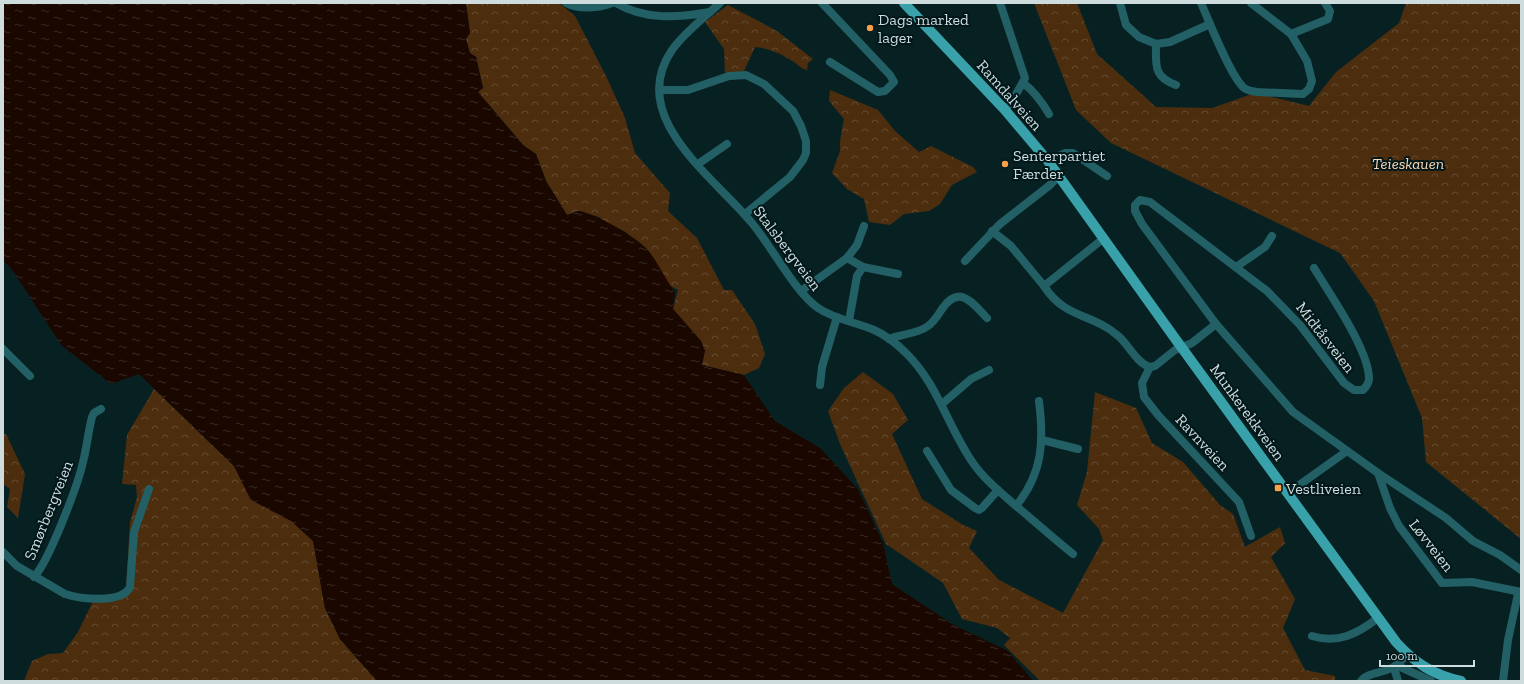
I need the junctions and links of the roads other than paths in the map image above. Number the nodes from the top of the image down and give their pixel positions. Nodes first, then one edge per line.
1 (566, 3) edge
2 (612, 3) edge
3 (616, 3) edge
4 (720, 3) edge
5 (822, 3) edge
6 (904, 3) edge
7 (1000, 3) edge
8 (1120, 3) edge
9 (1201, 3) edge
10 (1251, 3) edge
11 (1325, 3) edge
12 (711, 11) junction
13 (1210, 24) junction
14 (1291, 34) junction
15 (1156, 44) junction
16 (830, 62) dead end
17 (1023, 83) junction
18 (1176, 85) dead end
19 (660, 90) junction
20 (1005, 110) junction
21 (1049, 114) dead end
22 (727, 144) dead end
23 (1048, 161) junction
24 (698, 164) junction
25 (1059, 175) junction
26 (1107, 176) dead end
27 (745, 214) junction
28 (864, 226) dead end
29 (992, 231) junction
30 (1272, 236) dead end
31 (1104, 238) junction
32 (847, 258) junction
33 (965, 262) dead end
34 (863, 267) junction
35 (1236, 267) junction
36 (1314, 268) dead end
37 (898, 274) dead end
38 (1044, 286) junction
39 (801, 291) junction
40 (837, 317) junction
41 (987, 318) dead end
42 (849, 321) junction
43 (1216, 324) junction
44 (889, 338) junction
45 (1182, 347) junction
46 (3, 350) edge
47 (1150, 367) junction
48 (989, 370) dead end
49 (30, 376) dead end
50 (820, 386) dead end
51 (1039, 401) dead end
52 (942, 404) junction
53 (101, 409) dead end
54 (1042, 440) junction
55 (1078, 449) dead end
56 (927, 451) dead end
57 (1347, 451) junction
58 (1378, 473) junction
59 (149, 489) dead end
60 (998, 490) junction
61 (1288, 493) junction
62 (1016, 506) junction
63 (1251, 536) dead end
64 (3, 552) edge
65 (1072, 554) dead end
66 (1521, 570) edge
67 (34, 576) junction
68 (1519, 593) edge
69 (1378, 618) junction
70 (1312, 636) dead end
71 (1408, 655) junction
72 (1396, 665) junction
73 (1361, 681) edge
74 (1398, 681) edge
75 (1431, 681) edge
76 (1462, 681) edge
77 (1503, 681) edge

1 - 2 street
3 - 12 street
4 - 12 street, Stalsbergveien
5 - 16 street
6 - 20 main road, Ramdalveien
7 - 17 street
8 - 15 street
9 - 13 street
10 - 14 street
11 - 14 street
12 - 19 street, Stalsbergveien
13 - 14 street
13 - 15 street
15 - 18 street
17 - 20 street
17 - 21 street
19 - 24 street, Stalsbergveien
19 - 27 street
20 - 23 main road, Ramdalveien
22 - 24 street
23 - 25 main road, Ramdalveien
23 - 26 street
24 - 27 street, Stalsbergveien
25 - 29 street
25 - 31 main road, Munkerekkveien
27 - 39 street, Stalsbergveien
28 - 32 street
29 - 33 street
29 - 38 street
30 - 35 street
31 - 38 street
31 - 45 main road, Munkerekkveien
32 - 34 street
32 - 39 street
34 - 37 street
34 - 42 street
35 - 36 street, Midtåsveien
35 - 43 street, Midtåsveien
38 - 47 street
39 - 40 street, Stalsbergveien
40 - 42 street, Stalsbergveien
40 - 50 street
41 - 44 street
42 - 44 street, Stalsbergveien
43 - 45 street
43 - 57 street
44 - 52 street, Stalsbergveien
45 - 47 street
45 - 61 main road, Munkerekkveien
46 - 49 street
47 - 63 street, Ravnveien
48 - 52 street
51 - 54 street
52 - 60 street, Stalsbergveien
53 - 67 street, Smørbergveien
54 - 55 street
54 - 62 street
56 - 60 street
57 - 58 street
57 - 61 street
58 - 66 street
58 - 68 street, Løvveien
59 - 67 street, Smørbergveien
60 - 62 street, Stalsbergveien
61 - 69 main road, Munkerekkveien
62 - 65 street, Stalsbergveien
64 - 67 street, Smørbergveien
68 - 77 street
69 - 70 street
69 - 71 main road, Munkerekkveien
71 - 72 street
71 - 76 main road, Munkerekkveien
72 - 73 street
72 - 74 street
72 - 75 street

